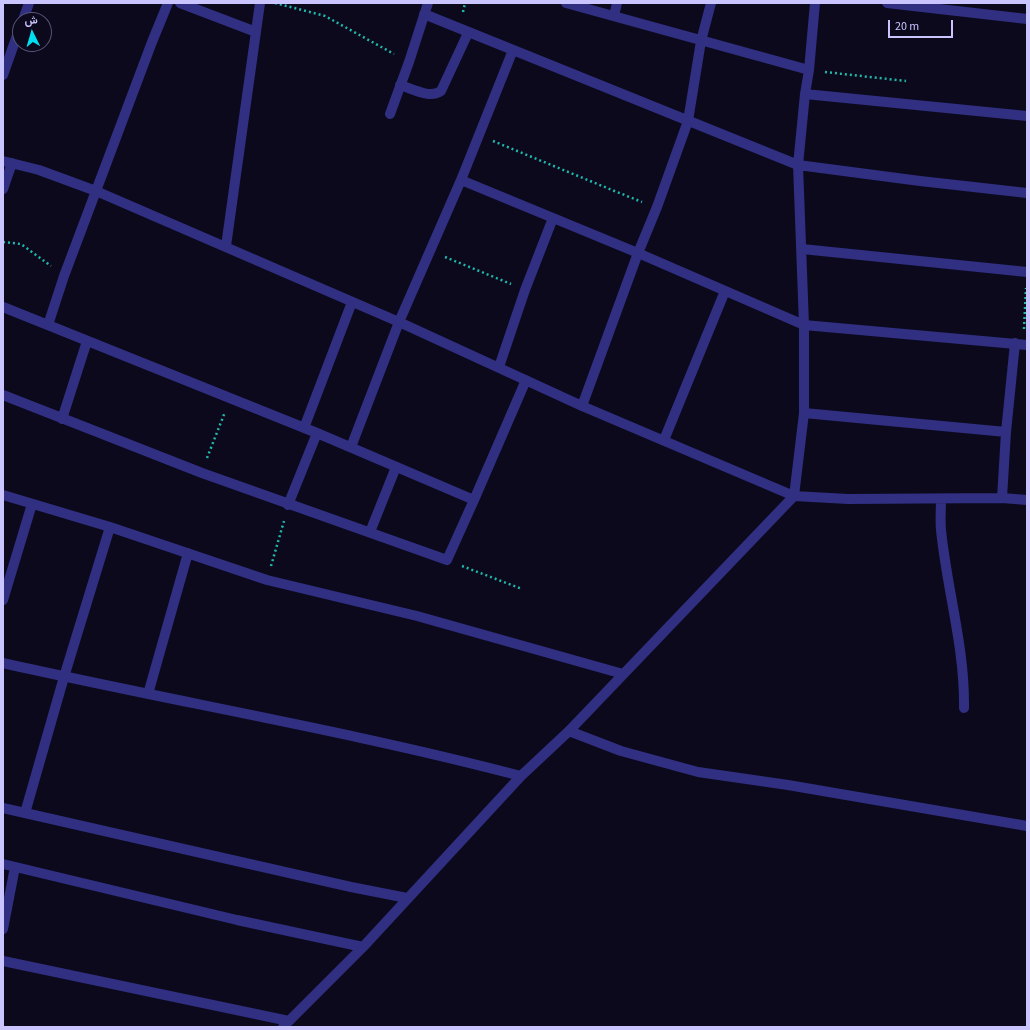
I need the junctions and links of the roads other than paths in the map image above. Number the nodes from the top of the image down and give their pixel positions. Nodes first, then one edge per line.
1 (168, 3) edge
2 (180, 3) edge
3 (260, 3) edge
4 (428, 3) edge
5 (566, 3) edge
6 (617, 3) edge
7 (711, 3) edge
8 (815, 3) edge
9 (888, 3) edge
10 (424, 14) junction
11 (614, 16) junction
12 (1027, 19) edge
13 (256, 32) junction
14 (468, 33) junction
15 (701, 40) junction
16 (12, 50) edge
17 (513, 50) junction
18 (809, 70) junction
19 (3, 75) edge
20 (400, 85) junction
21 (805, 94) junction
22 (390, 114) dead end
23 (1027, 116) edge
24 (688, 121) junction
25 (8, 162) edge
26 (798, 165) junction
27 (462, 180) junction
28 (3, 190) edge
29 (96, 191) junction
30 (1027, 193) edge
31 (553, 218) junction
32 (226, 246) junction
33 (802, 249) junction
34 (638, 253) junction
35 (1027, 272) edge
36 (725, 291) junction
37 (352, 302) junction
38 (3, 307) edge
39 (399, 322) junction
40 (48, 325) junction
41 (804, 325) junction
42 (87, 341) junction
43 (1022, 344) edge
44 (499, 367) junction
45 (526, 380) junction
46 (3, 395) edge
47 (582, 406) junction
48 (804, 413) junction
49 (62, 419) junction
50 (304, 428) junction
51 (1006, 432) junction
52 (317, 434) junction
53 (664, 440) junction
54 (351, 447) junction
55 (396, 467) junction
56 (3, 495) edge
57 (794, 496) junction
58 (1002, 498) junction
59 (941, 499) junction
60 (474, 500) junction
61 (1027, 500) edge
62 (32, 504) junction
63 (288, 504) junction
64 (110, 527) junction
65 (370, 532) junction
66 (188, 553) junction
67 (3, 600) edge
68 (3, 663) edge
69 (623, 674) junction
70 (64, 677) junction
71 (148, 694) junction
72 (964, 708) dead end
73 (569, 731) junction
74 (522, 776) junction
75 (3, 808) edge
76 (25, 813) junction
77 (1027, 826) edge
78 (3, 864) edge
79 (15, 867) junction
80 (407, 898) junction
81 (3, 929) edge
82 (363, 947) junction
83 (3, 960) edge
84 (286, 1024) edge

1 - 29 street
2 - 13 street
3 - 13 street
4 - 10 street
5 - 11 street
6 - 11 street
7 - 15 street
8 - 18 street
9 - 12 street
10 - 14 street
10 - 20 street
11 - 15 street
13 - 32 street
14 - 17 street
14 - 20 street
15 - 18 street
15 - 24 street
16 - 19 street
17 - 24 street
17 - 27 street
18 - 21 street
20 - 22 street
21 - 23 street
21 - 26 street
24 - 26 street
24 - 34 street
25 - 28 street
25 - 29 street
26 - 30 street
26 - 33 street
27 - 31 street
27 - 39 street
29 - 32 street
29 - 40 street
31 - 34 street
31 - 44 street
32 - 37 street
33 - 35 street
33 - 41 street
34 - 36 street
34 - 47 street
36 - 41 street
36 - 53 street
37 - 39 street
37 - 50 street
38 - 40 street
39 - 44 street
39 - 54 street
40 - 42 street
41 - 43 street
41 - 48 street
42 - 49 street
42 - 50 street
43 - 51 street
44 - 45 street
45 - 47 street
45 - 60 street
46 - 49 street
47 - 53 street
48 - 51 street
48 - 57 street
49 - 63 street
50 - 52 street
51 - 58 street
52 - 54 street
52 - 63 street
53 - 57 street
54 - 55 street
55 - 60 street
55 - 65 street
56 - 62 street
57 - 59 street
57 - 69 street
58 - 59 street
58 - 61 street
59 - 72 street
60 - 65 street
62 - 64 street
62 - 67 street
63 - 65 street
64 - 66 street
64 - 70 street
66 - 69 street
66 - 71 street
68 - 70 street
69 - 73 street
70 - 71 street
70 - 76 street
71 - 74 street
73 - 74 street
73 - 77 street
74 - 80 street
75 - 76 street
76 - 80 street
78 - 79 street
79 - 81 street
79 - 82 street
80 - 82 street
82 - 84 street
83 - 84 street

